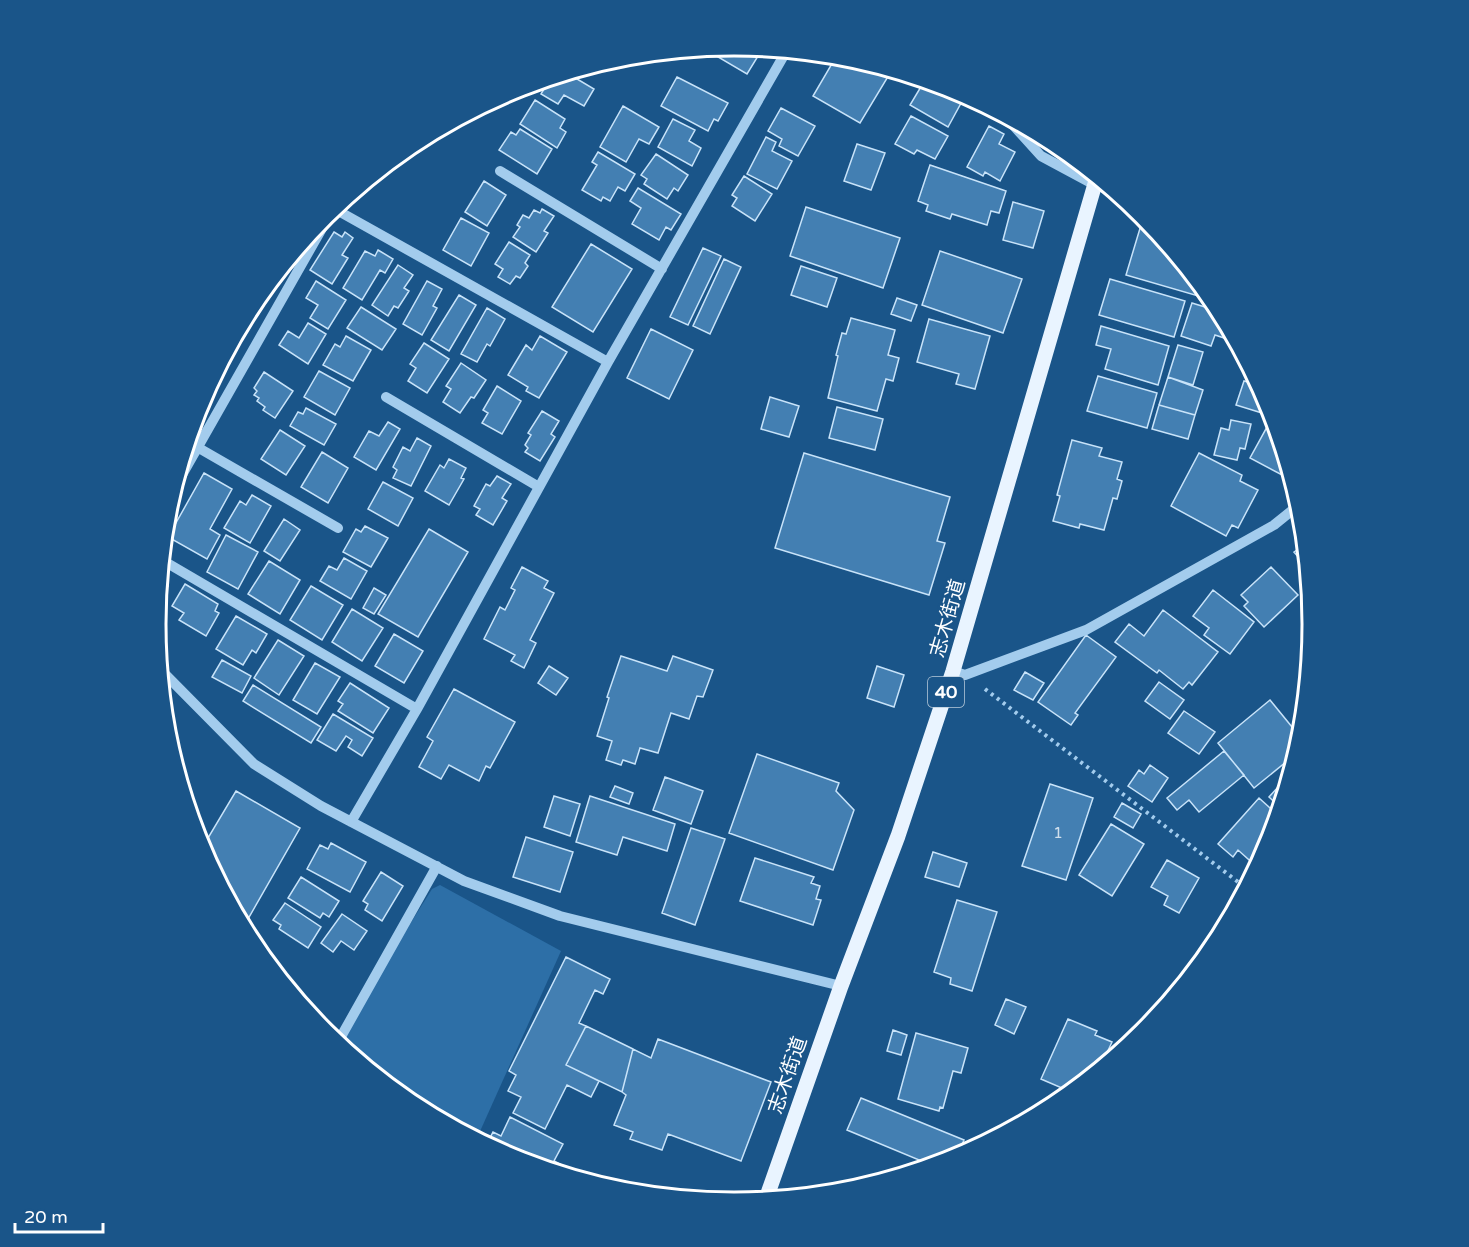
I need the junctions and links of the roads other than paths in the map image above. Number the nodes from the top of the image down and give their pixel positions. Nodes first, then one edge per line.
1 (783, 58) edge
2 (1021, 134) edge
3 (500, 171) dead end
4 (1082, 175) edge
5 (1095, 185) edge
6 (342, 214) edge
7 (315, 241) edge
8 (662, 269) junction
9 (608, 362) junction
10 (386, 397) dead end
11 (197, 447) junction
12 (193, 455) edge
13 (539, 487) junction
14 (1291, 511) edge
15 (338, 528) dead end
16 (170, 565) edge
17 (959, 673) junction
18 (169, 679) edge
19 (417, 709) junction
20 (351, 822) junction
21 (437, 866) junction
22 (841, 986) junction
23 (342, 1034) edge
24 (769, 1190) edge

1 - 8 street
2 - 4 street
3 - 8 street
5 - 17 main road, 志木街道 / 40
6 - 9 street
7 - 11 street
8 - 9 street
9 - 13 street
10 - 13 street
11 - 12 street
11 - 15 street
13 - 19 street
14 - 17 street
16 - 19 street
17 - 22 main road, 志木街道 / 40
18 - 20 street
19 - 20 street
20 - 21 street
21 - 22 street
21 - 23 street
22 - 24 main road, 志木街道 / 40

